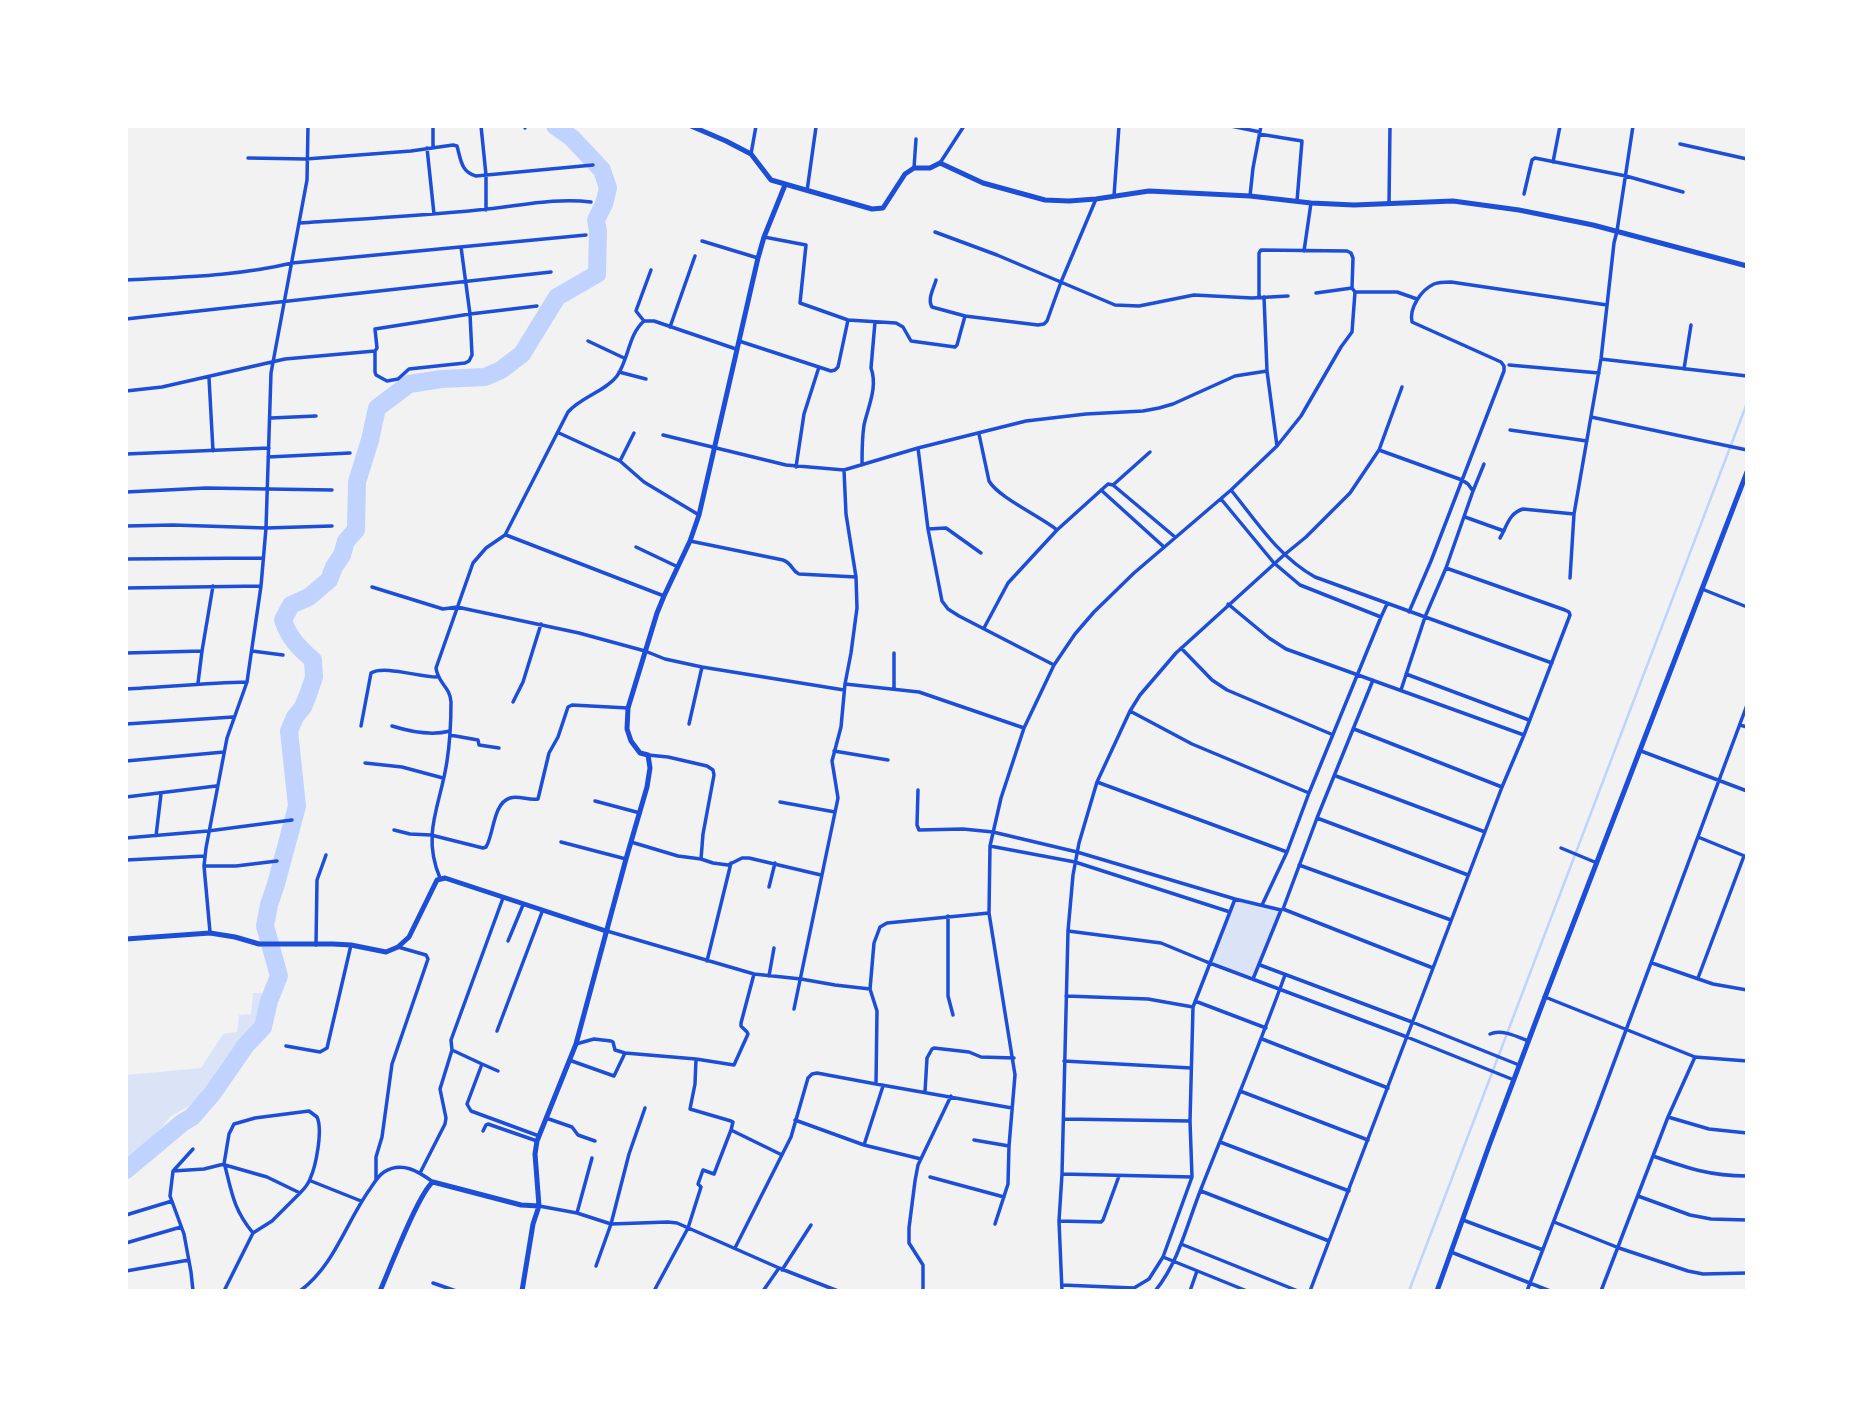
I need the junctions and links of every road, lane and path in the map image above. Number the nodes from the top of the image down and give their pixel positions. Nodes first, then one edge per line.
1 (307, 126) edge
2 (433, 126) edge
3 (481, 126) edge
4 (691, 126) edge
5 (756, 126) edge
6 (964, 126) edge
7 (1119, 126) edge
8 (1231, 126) edge
9 (1261, 126) edge
10 (1390, 126) edge
11 (1560, 126) edge
12 (1633, 126) edge
13 (816, 127) edge
14 (1260, 133) junction
15 (916, 139) dead end
16 (1680, 144) dead end
17 (433, 147) junction
18 (427, 148) junction
19 (751, 154) junction
20 (248, 158) dead end
21 (306, 159) junction
22 (1747, 159) edge
23 (1553, 162) junction
24 (940, 163) junction
25 (593, 165) dead end
26 (914, 168) junction
27 (486, 175) junction
28 (1626, 176) junction
29 (785, 185) junction
30 (807, 191) junction
31 (1683, 192) dead end
32 (1524, 194) dead end
33 (1114, 196) junction
34 (1250, 196) junction
35 (1096, 199) junction
36 (1297, 201) junction
37 (591, 202) dead end
38 (1311, 203) junction
39 (1389, 204) junction
40 (486, 209) junction
41 (433, 214) junction
42 (300, 223) junction
43 (1617, 231) junction
44 (935, 232) dead end
45 (586, 235) dead end
46 (764, 237) junction
47 (702, 241) dead end
48 (461, 247) junction
49 (1304, 251) junction
50 (695, 256) dead end
51 (758, 258) junction
52 (292, 262) junction
53 (1747, 266) edge
54 (651, 270) dead end
55 (551, 272) dead end
56 (126, 280) edge
57 (936, 280) dead end
58 (1061, 282) junction
59 (466, 283) junction
60 (1353, 290) junction
61 (1316, 293) dead end
62 (1288, 296) dead end
63 (1262, 297) junction
64 (1417, 299) junction
65 (284, 302) junction
66 (1606, 305) junction
67 (537, 306) dead end
68 (470, 314) junction
69 (965, 316) junction
70 (126, 319) edge
71 (848, 320) junction
72 (644, 321) junction
73 (876, 321) junction
74 (1690, 325) dead end
75 (670, 327) junction
76 (588, 341) dead end
77 (739, 341) junction
78 (736, 349) junction
79 (375, 351) junction
80 (624, 358) junction
81 (1601, 359) junction
82 (274, 362) junction
83 (1509, 365) dead end
84 (819, 367) junction
85 (1684, 369) junction
86 (1267, 371) junction
87 (619, 372) junction
88 (1599, 373) junction
89 (1747, 376) edge
90 (209, 377) junction
91 (646, 379) dead end
92 (1402, 387) dead end
93 (126, 391) edge
94 (316, 416) dead end
95 (1591, 417) junction
96 (271, 418) junction
97 (1510, 430) dead end
98 (558, 433) junction
99 (634, 433) dead end
100 (979, 434) junction
101 (663, 435) dead end
102 (1587, 441) junction
103 (1277, 446) junction
104 (269, 448) junction
105 (713, 448) junction
106 (918, 448) junction
107 (1379, 450) junction
108 (1747, 450) edge
109 (213, 451) junction
110 (1150, 452) dead end
111 (350, 453) dead end
112 (126, 454) edge
113 (268, 457) junction
114 (621, 461) junction
115 (1483, 464) dead end
116 (862, 466) junction
117 (796, 467) junction
118 (844, 470) junction
119 (1747, 472) edge
120 (1462, 480) junction
121 (1113, 485) junction
122 (267, 488) junction
123 (332, 490) dead end
124 (1101, 490) junction
125 (1231, 490) junction
126 (1473, 491) junction
127 (126, 492) edge
128 (1221, 499) junction
129 (699, 514) junction
130 (1574, 514) junction
131 (1465, 517) junction
132 (126, 526) edge
133 (332, 526) dead end
134 (266, 528) junction
135 (928, 529) junction
136 (1057, 530) junction
137 (1504, 531) junction
138 (505, 535) junction
139 (1175, 537) junction
140 (1500, 538) dead end
141 (690, 541) junction
142 (635, 547) dead end
143 (1164, 547) junction
144 (981, 553) dead end
145 (1284, 555) junction
146 (263, 558) junction
147 (126, 559) edge
148 (1274, 564) junction
149 (678, 566) junction
150 (1446, 568) junction
151 (856, 577) junction
152 (1570, 578) dead end
153 (213, 586) junction
154 (261, 586) junction
155 (372, 587) dead end
156 (126, 588) edge
157 (1702, 589) junction
158 (664, 596) junction
159 (1228, 604) junction
160 (1387, 604) junction
161 (457, 607) junction
162 (1747, 607) edge
163 (1409, 612) junction
164 (1381, 617) junction
165 (1425, 617) junction
166 (541, 624) junction
167 (984, 628) junction
168 (1181, 648) junction
169 (202, 651) junction
170 (252, 651) junction
171 (645, 651) junction
172 (126, 653) edge
173 (894, 653) dead end
174 (283, 655) dead end
175 (1552, 663) junction
176 (1054, 665) junction
177 (702, 667) junction
178 (1357, 674) junction
179 (1406, 674) junction
180 (437, 677) junction
181 (1373, 680) junction
182 (247, 682) junction
183 (198, 683) junction
184 (845, 684) junction
185 (126, 689) edge
186 (894, 689) junction
187 (844, 690) junction
188 (1401, 690) junction
189 (513, 702) dead end
190 (1747, 705) edge
191 (628, 708) junction
192 (1130, 711) junction
193 (233, 717) junction
194 (1530, 721) junction
195 (126, 723) edge
196 (689, 724) dead end
197 (1740, 725) junction
198 (361, 726) dead end
199 (392, 726) dead end
200 (1747, 727) edge
201 (1024, 728) junction
202 (1353, 729) junction
203 (450, 733) junction
204 (1332, 734) junction
205 (1524, 735) junction
206 (499, 748) dead end
207 (834, 751) junction
208 (1640, 751) junction
209 (224, 752) junction
210 (649, 755) junction
211 (888, 760) dead end
212 (126, 761) edge
213 (365, 763) dead end
214 (1335, 776) junction
215 (443, 778) junction
216 (1719, 780) junction
217 (1097, 782) junction
218 (216, 786) junction
219 (1502, 787) junction
220 (918, 790) dead end
221 (1747, 791) edge
222 (1309, 793) junction
223 (161, 794) junction
224 (126, 797) edge
225 (595, 802) dead end
226 (780, 802) dead end
227 (835, 812) junction
228 (640, 813) junction
229 (1317, 818) junction
230 (292, 820) dead end
231 (394, 830) dead end
232 (208, 831) junction
233 (992, 832) junction
234 (1485, 832) junction
235 (431, 835) junction
236 (156, 836) junction
237 (1698, 837) junction
238 (126, 838) edge
239 (561, 842) dead end
240 (631, 842) junction
241 (990, 846) junction
242 (1562, 848) dead end
243 (1077, 852) junction
244 (1287, 852) junction
245 (327, 855) dead end
246 (205, 856) junction
247 (1746, 856) edge
248 (626, 859) junction
249 (701, 859) junction
250 (126, 860) edge
251 (277, 862) dead end
252 (1075, 862) junction
253 (731, 863) junction
254 (775, 863) junction
255 (1597, 863) junction
256 (1298, 864) junction
257 (204, 866) junction
258 (821, 875) junction
259 (1468, 875) junction
260 (440, 878) junction
261 (769, 887) dead end
262 (503, 898) junction
263 (1235, 899) junction
264 (523, 905) junction
265 (1262, 905) junction
266 (1282, 909) junction
267 (542, 912) junction
268 (1230, 912) junction
269 (989, 913) junction
270 (948, 916) junction
271 (1451, 920) junction
272 (606, 931) junction
273 (1068, 931) junction
274 (210, 933) junction
275 (126, 939) edge
276 (508, 941) dead end
277 (316, 945) junction
278 (351, 945) junction
279 (398, 947) junction
280 (774, 948) dead end
281 (708, 961) junction
282 (1209, 963) junction
283 (1651, 963) junction
284 (1260, 965) junction
285 (1433, 968) junction
286 (754, 974) junction
287 (1285, 975) junction
288 (769, 976) junction
289 (1698, 978) junction
290 (801, 979) junction
291 (1253, 979) junction
292 (870, 989) junction
293 (1280, 989) junction
294 (1747, 990) edge
295 (1066, 996) junction
296 (1545, 997) junction
297 (1195, 1001) junction
298 (1193, 1007) junction
299 (794, 1009) dead end
300 (953, 1015) dead end
301 (1412, 1022) junction
302 (1266, 1028) junction
303 (1626, 1030) junction
304 (497, 1031) dead end
305 (1490, 1034) dead end
306 (1407, 1037) junction
307 (1262, 1039) junction
308 (1528, 1041) junction
309 (576, 1044) junction
310 (286, 1046) dead end
311 (452, 1050) junction
312 (625, 1053) junction
313 (1695, 1057) junction
314 (1014, 1058) junction
315 (696, 1059) junction
316 (569, 1060) junction
317 (1064, 1061) junction
318 (1747, 1061) edge
319 (482, 1064) junction
320 (1518, 1064) junction
321 (1191, 1068) junction
322 (498, 1071) dead end
323 (1511, 1079) junction
324 (876, 1084) junction
325 (883, 1086) junction
326 (1388, 1088) junction
327 (1240, 1091) junction
328 (925, 1092) junction
329 (951, 1096) junction
330 (645, 1108) dead end
331 (1012, 1108) junction
332 (1668, 1117) junction
333 (546, 1118) junction
334 (1063, 1119) junction
335 (795, 1120) junction
336 (1190, 1121) junction
337 (732, 1130) junction
338 (483, 1131) dead end
339 (1747, 1133) edge
340 (538, 1139) junction
341 (974, 1140) dead end
342 (1368, 1140) junction
343 (595, 1141) dead end
344 (1220, 1142) junction
345 (864, 1145) junction
346 (1009, 1146) junction
347 (193, 1149) dead end
348 (782, 1155) junction
349 (1653, 1156) junction
350 (592, 1158) dead end
351 (921, 1158) junction
352 (224, 1165) junction
353 (173, 1171) junction
354 (421, 1173) junction
355 (1062, 1174) junction
356 (1119, 1176) junction
357 (1747, 1176) edge
358 (930, 1177) dead end
359 (1192, 1177) junction
360 (376, 1180) junction
361 (310, 1181) junction
362 (433, 1182) junction
363 (1200, 1191) junction
364 (1349, 1191) junction
365 (300, 1193) junction
366 (1638, 1196) junction
367 (1004, 1197) junction
368 (172, 1201) junction
369 (361, 1201) junction
370 (539, 1206) junction
371 (576, 1213) junction
372 (126, 1215) edge
373 (1462, 1220) junction
374 (1747, 1220) edge
375 (1059, 1221) junction
376 (1554, 1222) junction
377 (611, 1224) junction
378 (995, 1224) dead end
379 (811, 1225) dead end
380 (181, 1227) junction
381 (688, 1228) junction
382 (253, 1233) junction
383 (1329, 1241) junction
384 (126, 1244) edge
385 (1181, 1244) junction
386 (735, 1248) junction
387 (1619, 1248) junction
388 (1543, 1250) junction
389 (1450, 1251) junction
390 (1163, 1257) junction
391 (189, 1260) junction
392 (1174, 1261) junction
393 (596, 1265) dead end
394 (780, 1269) junction
395 (126, 1271) edge
396 (1197, 1271) junction
397 (1747, 1273) edge
398 (433, 1283) dead end
399 (1530, 1283) junction
400 (821, 1284) junction
401 (1062, 1285) junction
402 (1134, 1290) edge
403 (193, 1291) edge
404 (224, 1291) edge
405 (300, 1291) edge
406 (380, 1291) edge
407 (456, 1291) edge
408 (522, 1291) edge
409 (654, 1291) edge
410 (764, 1291) edge
411 (818, 1291) edge
412 (838, 1291) edge
413 (923, 1291) edge
414 (1062, 1291) edge
415 (1154, 1291) edge
416 (1190, 1291) edge
417 (1247, 1291) edge
418 (1298, 1291) edge
419 (1310, 1291) edge
420 (1437, 1291) edge
421 (1527, 1291) edge
422 (1550, 1291) edge
423 (1601, 1291) edge

1 - 21 street
2 - 17 street
3 - 27 street
4 - 19 street
5 - 19 street
6 - 24 street
7 - 33 street
8 - 14 street
9 - 14 street
10 - 39 street
11 - 23 street
12 - 28 street
13 - 30 street
14 - 34 street
14 - 36 street
15 - 26 street
16 - 22 street
17 - 18 street
17 - 27 street
18 - 21 street
18 - 41 street
19 - 29 street
20 - 21 street
21 - 42 street
23 - 28 street
23 - 32 street
24 - 26 street
24 - 35 street
25 - 27 street
26 - 30 street
27 - 40 street
28 - 31 street
28 - 43 street
29 - 30 street
29 - 46 street
33 - 34 street
33 - 35 street
34 - 36 street
35 - 58 street
36 - 38 street
37 - 40 street
38 - 39 street
38 - 49 street
39 - 43 street
40 - 41 street
41 - 42 street
42 - 52 street
43 - 53 street
43 - 66 street
44 - 58 street
45 - 48 street
46 - 51 street
46 - 71 street
47 - 51 street
48 - 52 street
48 - 59 street
49 - 60 street
49 - 63 street
50 - 75 street
51 - 77 street
52 - 56 street
52 - 65 street
54 - 72 street
55 - 59 street
57 - 69 street
58 - 63 street
58 - 69 street
59 - 65 street
59 - 68 street
60 - 61 street
60 - 64 street
60 - 103 street
62 - 63 street
63 - 86 street
64 - 66 street
64 - 120 street
65 - 70 street
65 - 82 street
66 - 81 street
67 - 68 street
68 - 79 street
68 - 79 street
69 - 73 street
71 - 73 street
71 - 84 street
72 - 75 street
72 - 80 street
73 - 116 street
74 - 85 street
75 - 78 street
76 - 80 street
77 - 78 street
77 - 84 street
78 - 105 street
79 - 82 street
80 - 87 street
81 - 85 street
81 - 88 street
82 - 90 street
82 - 96 street
83 - 88 street
84 - 117 street
85 - 89 street
86 - 100 street
86 - 103 street
87 - 91 street
87 - 98 street
88 - 95 street
90 - 93 street
90 - 109 street
92 - 107 street
94 - 96 street
95 - 102 street
95 - 108 street
96 - 104 street
97 - 102 street
98 - 114 street
98 - 138 street
99 - 114 street
100 - 106 street
100 - 136 street
101 - 105 street
102 - 130 street
103 - 125 street
104 - 109 street
104 - 113 street
105 - 117 street
105 - 129 street
106 - 116 street
106 - 135 street
107 - 120 street
107 - 145 street
109 - 112 street
110 - 121 street
111 - 113 street
113 - 122 street
114 - 129 street
115 - 126 street
116 - 118 street
117 - 118 street
118 - 151 street
119 - 157 street
120 - 126 street
120 - 163 street
121 - 124 street
121 - 139 street
122 - 123 street
122 - 127 street
122 - 134 street
124 - 136 street
124 - 143 street
125 - 128 street
125 - 145 street
126 - 131 street
128 - 139 street
128 - 148 street
129 - 141 street
130 - 137 street
130 - 152 street
131 - 137 street
131 - 150 street
132 - 134 street
133 - 134 street
134 - 146 street
135 - 144 street
135 - 167 street
136 - 167 street
137 - 140 street
138 - 158 street
138 - 161 street
139 - 143 street
141 - 149 street
141 - 151 street
142 - 149 street
143 - 176 street
145 - 148 street
145 - 160 street
146 - 147 street
146 - 154 street
148 - 159 street
148 - 164 street
149 - 158 street
150 - 165 street
150 - 175 street
151 - 184 street
153 - 154 street
153 - 156 street
153 - 169 street
154 - 170 street
155 - 161 street
157 - 162 street
157 - 208 street
158 - 171 street
159 - 168 street
159 - 178 street
160 - 163 street
160 - 164 street
161 - 166 street
161 - 180 street
163 - 165 street
164 - 178 street
165 - 175 street
165 - 179 street
166 - 171 street
166 - 189 street
167 - 176 street
168 - 192 street
168 - 204 street
169 - 172 street
169 - 183 street
170 - 174 street
170 - 182 street
171 - 177 street
171 - 191 street
173 - 186 street
175 - 194 street
176 - 201 street
177 - 187 street
177 - 196 street
178 - 181 street
178 - 204 street
179 - 188 street
179 - 194 street
180 - 198 street
180 - 203 street
181 - 188 street
181 - 202 street
182 - 183 street
182 - 193 street
183 - 185 street
184 - 186 street
184 - 187 street
186 - 201 street
187 - 207 street
188 - 205 street
190 - 197 street
191 - 210 street
191 - 235 street
192 - 217 street
192 - 222 street
193 - 195 street
193 - 209 street
194 - 205 street
197 - 200 street
197 - 216 street
199 - 203 street
201 - 233 street
202 - 214 street
202 - 219 street
203 - 206 street
203 - 215 street
204 - 222 street
205 - 219 street
207 - 211 street
207 - 227 street
208 - 216 street
208 - 255 street
209 - 212 street
209 - 218 street
210 - 228 street
210 - 249 street
213 - 215 street
214 - 229 street
214 - 234 street
215 - 235 street
216 - 221 street
216 - 237 street
217 - 243 street
217 - 244 street
218 - 223 street
218 - 232 street
219 - 234 street
220 - 233 street
222 - 244 street
223 - 224 street
223 - 236 street
225 - 228 street
226 - 227 street
227 - 258 street
228 - 240 street
229 - 256 street
229 - 259 street
230 - 232 street
231 - 235 street
232 - 236 street
232 - 246 street
233 - 241 street
233 - 243 street
234 - 259 street
235 - 260 street
236 - 238 street
237 - 247 street
237 - 283 street
239 - 248 street
240 - 248 street
240 - 249 street
241 - 252 street
241 - 269 street
242 - 255 street
243 - 252 street
243 - 263 street
244 - 265 street
245 - 277 street
246 - 250 street
246 - 257 street
247 - 289 street
248 - 272 street
249 - 253 street
251 - 257 street
252 - 268 street
252 - 273 street
253 - 254 street
253 - 281 street
254 - 258 street
254 - 261 street
255 - 296 street
256 - 266 street
256 - 271 street
257 - 274 street
258 - 290 street
259 - 271 street
260 - 262 street
260 - 279 street
262 - 264 street
262 - 311 street
263 - 265 street
263 - 268 street
264 - 267 street
264 - 276 street
265 - 266 street
266 - 284 street
266 - 285 street
267 - 272 street
267 - 304 street
268 - 282 street
269 - 270 street
269 - 314 street
270 - 292 street
270 - 300 street
271 - 285 street
272 - 281 street
272 - 309 street
273 - 282 street
273 - 295 street
274 - 275 street
274 - 277 street
277 - 278 street
278 - 279 street
278 - 310 street
279 - 360 street
280 - 288 street
281 - 286 street
282 - 291 street
282 - 297 street
283 - 289 street
283 - 303 street
284 - 287 street
284 - 291 street
285 - 301 street
286 - 288 street
286 - 315 street
287 - 293 street
287 - 301 street
288 - 290 street
289 - 294 street
290 - 292 street
290 - 299 street
291 - 293 street
292 - 324 street
293 - 302 street
293 - 306 street
295 - 298 street
295 - 317 street
296 - 303 street
296 - 308 street
297 - 298 street
297 - 302 street
298 - 321 street
301 - 306 street
301 - 320 street
302 - 307 street
303 - 313 street
303 - 376 street
305 - 308 street
306 - 323 street
306 - 326 street
307 - 326 street
307 - 327 street
308 - 320 street
309 - 312 street
309 - 316 street
311 - 319 street
311 - 354 street
312 - 315 street
312 - 316 street
313 - 318 street
313 - 332 street
314 - 328 street
314 - 331 street
315 - 337 street
316 - 333 street
317 - 321 street
317 - 334 street
319 - 322 street
319 - 340 street
320 - 323 street
321 - 336 street
323 - 373 street
324 - 325 street
324 - 335 street
325 - 328 street
325 - 345 street
326 - 342 street
327 - 342 street
327 - 344 street
328 - 329 street
329 - 331 street
329 - 351 street
330 - 377 street
331 - 346 street
332 - 339 street
332 - 349 street
333 - 340 street
333 - 343 street
334 - 336 street
334 - 355 street
335 - 345 street
335 - 348 street
336 - 359 street
337 - 348 street
337 - 381 street
338 - 340 street
340 - 370 street
341 - 346 street
342 - 364 street
344 - 363 street
344 - 364 street
345 - 351 street
346 - 367 street
347 - 353 street
348 - 386 street
349 - 357 street
349 - 366 street
350 - 371 street
351 - 413 street
352 - 353 street
352 - 361 street
352 - 365 street
352 - 382 street
353 - 368 street
354 - 360 street
354 - 362 street
355 - 356 street
355 - 375 street
356 - 359 street
356 - 375 street
358 - 367 street
359 - 390 street
360 - 369 street
361 - 365 street
361 - 369 street
362 - 370 street
362 - 406 street
363 - 383 street
363 - 385 street
364 - 383 street
365 - 382 street
366 - 374 street
366 - 387 street
367 - 378 street
368 - 372 street
368 - 380 street
369 - 405 street
370 - 371 street
370 - 408 street
371 - 377 street
373 - 388 street
373 - 389 street
375 - 401 street
376 - 387 street
376 - 388 street
377 - 381 street
377 - 393 street
379 - 394 street
380 - 384 street
380 - 391 street
381 - 386 street
381 - 409 street
382 - 404 street
383 - 419 street
385 - 392 street
385 - 418 street
386 - 394 street
387 - 397 street
387 - 423 street
388 - 399 street
389 - 399 street
389 - 420 street
390 - 392 street
390 - 402 street
391 - 395 street
391 - 403 street
392 - 396 street
392 - 415 street
394 - 400 street
394 - 410 street
396 - 416 street
396 - 417 street
398 - 407 street
399 - 421 street
399 - 422 street
400 - 411 street
400 - 412 street
401 - 402 street
401 - 414 street

